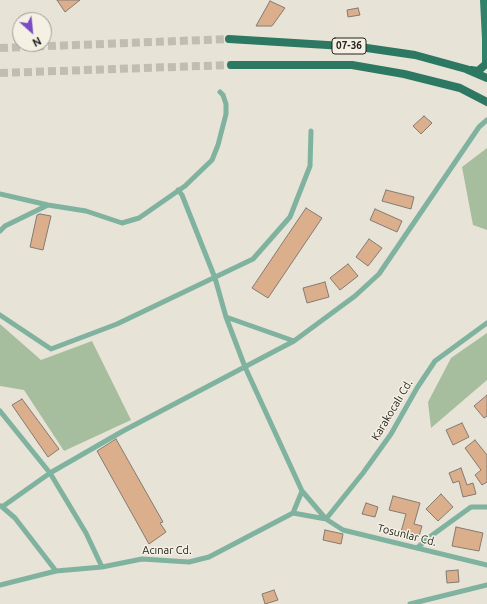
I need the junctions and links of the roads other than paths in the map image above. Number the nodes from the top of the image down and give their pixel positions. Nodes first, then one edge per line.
1 (484, 0) edge
2 (229, 39) tunnel mouth
3 (486, 64) joint
4 (231, 65) tunnel mouth
5 (466, 69) junction
6 (487, 78) edge
7 (220, 92) dead end
8 (487, 102) edge
9 (487, 120) edge
10 (311, 131) dead end
11 (178, 190) junction
12 (0, 194) edge
13 (48, 205) junction
14 (0, 231) edge
15 (215, 278) junction
16 (0, 315) edge
17 (226, 317) junction
18 (487, 323) edge
19 (294, 341) junction
20 (245, 367) junction
21 (0, 411) edge
22 (50, 473) junction
23 (302, 491) junction
24 (1, 507) edge
25 (487, 507) edge
26 (293, 513) junction
27 (326, 519) junction
28 (417, 548) junction
29 (487, 565) edge
30 (102, 567) junction
31 (56, 571) junction
32 (0, 585) edge
33 (487, 585) edge
34 (410, 604) edge

1 - 3 main road
2 - 5 highway, 07-36
3 - 5 highway
4 - 8 highway, 07-36
5 - 6 highway, 07-36
7 - 11 street
9 - 19 street
10 - 15 street
11 - 13 street
11 - 15 street
12 - 13 street
13 - 14 street
15 - 16 street
15 - 17 street
17 - 19 street
17 - 20 street
18 - 27 street, Karakocalı Cd.
19 - 20 street
20 - 22 street
20 - 23 street
21 - 22 street
22 - 24 street
22 - 30 street
23 - 26 street
23 - 27 street
24 - 31 street
25 - 28 street
26 - 27 street
26 - 30 street, Acınar Cd.
27 - 28 street, Tosunlar Cd.
28 - 29 street, Tosunlar Cd.
30 - 31 street, Acınar Cd.
31 - 32 street, Acınar Cd.
33 - 34 street

